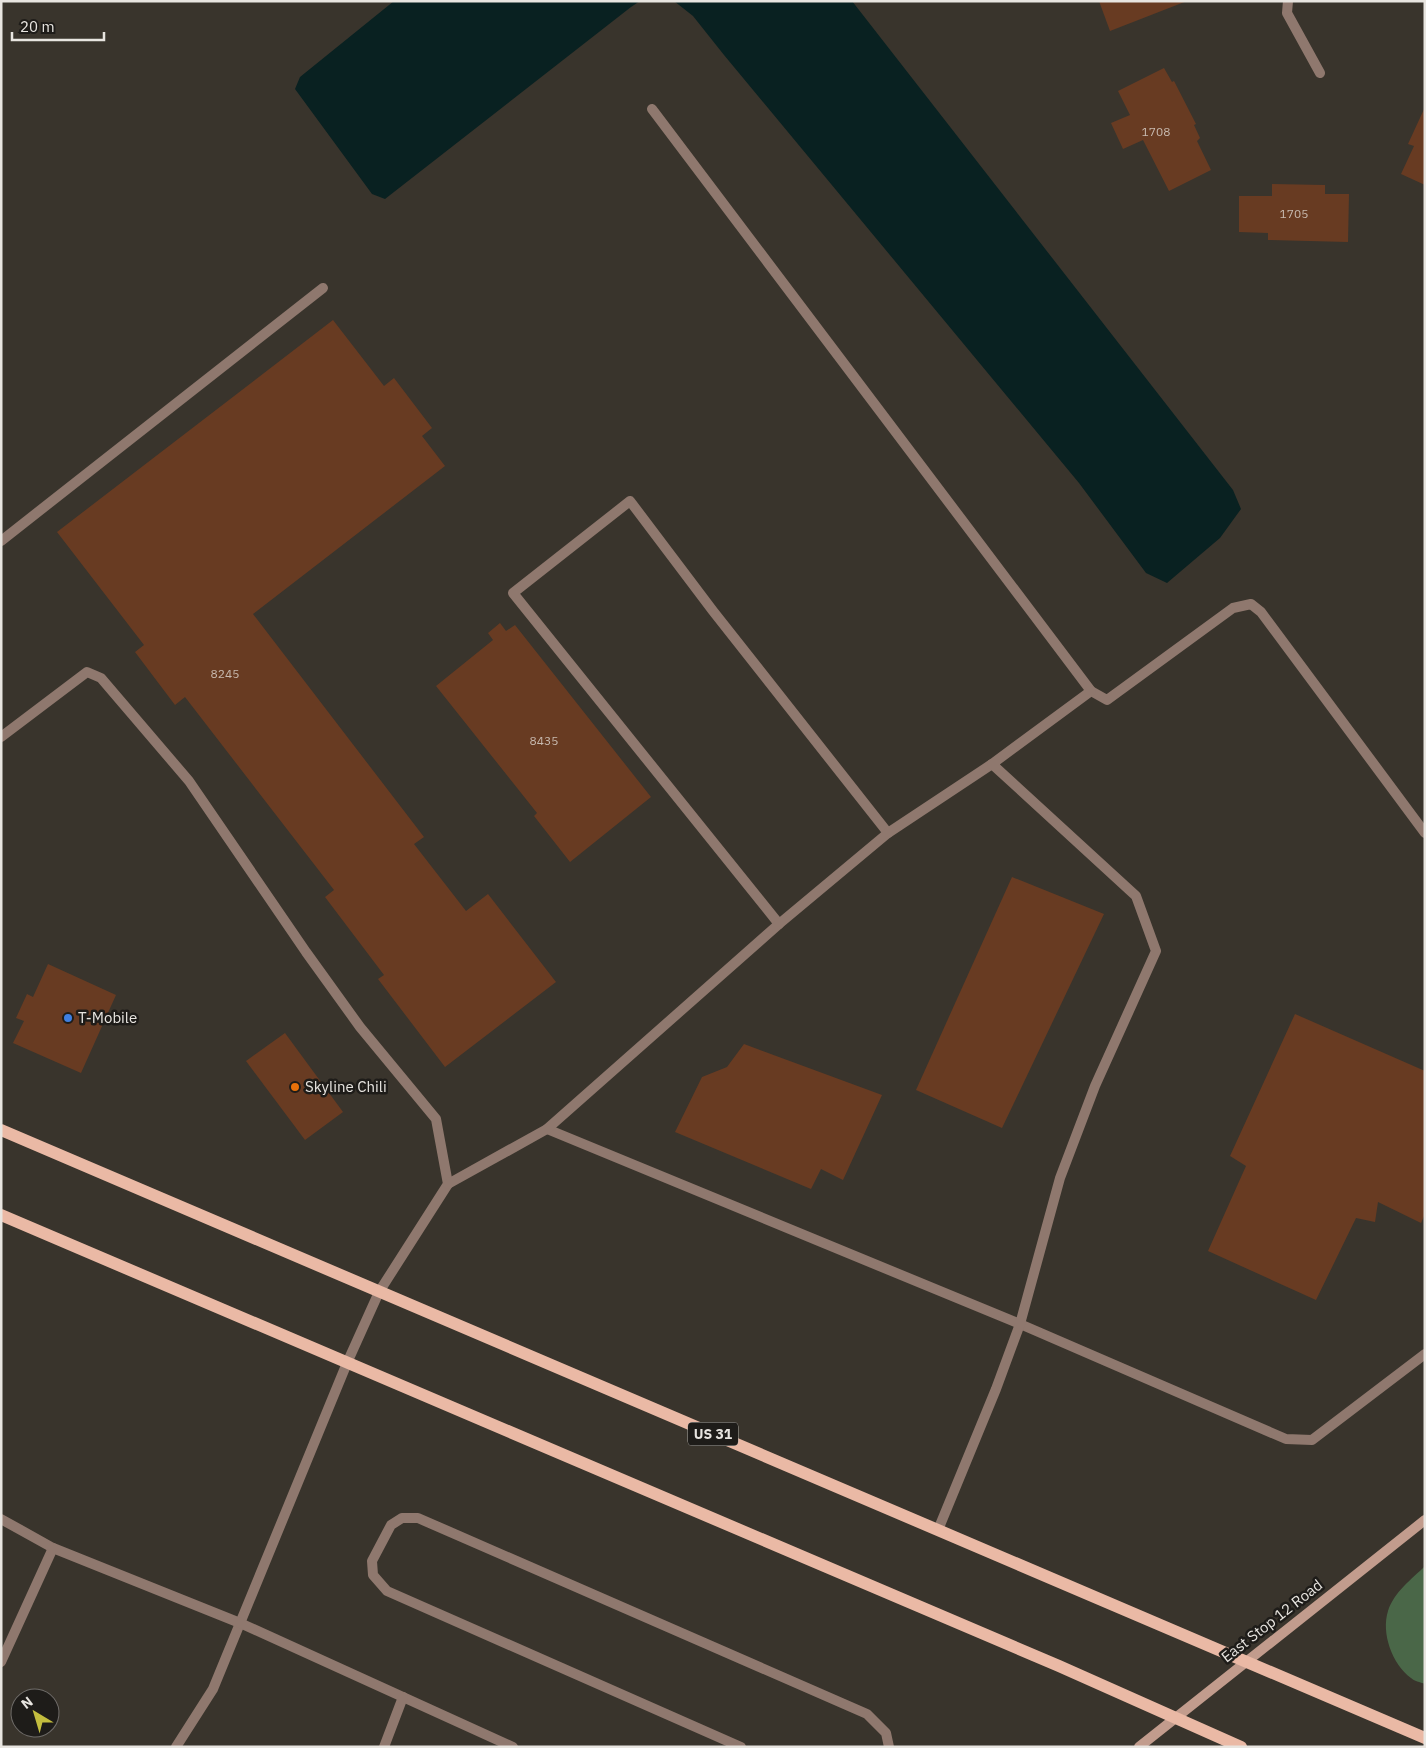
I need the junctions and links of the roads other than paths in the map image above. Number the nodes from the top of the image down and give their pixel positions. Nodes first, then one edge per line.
1 (1288, 1) edge
2 (1320, 73) dead end
3 (652, 109) dead end
4 (323, 288) dead end
5 (1, 541) edge
6 (1090, 691) junction
7 (1, 737) edge
8 (992, 764) junction
9 (888, 833) junction
10 (1425, 833) edge
11 (779, 924) junction
12 (547, 1129) junction
13 (1, 1130) edge
14 (448, 1184) junction
15 (1, 1215) edge
16 (379, 1292) junction
17 (1020, 1324) junction
18 (1425, 1354) edge
19 (347, 1363) junction
20 (1, 1520) edge
21 (1425, 1520) edge
22 (938, 1530) junction
23 (53, 1548) junction
24 (240, 1623) junction
25 (1246, 1661) junction
26 (1, 1662) edge
27 (404, 1697) junction
28 (1174, 1719) junction
29 (1425, 1738) edge
30 (176, 1747) edge
31 (384, 1747) edge
32 (513, 1747) edge
33 (741, 1747) edge
34 (889, 1747) edge
35 (1139, 1747) edge
36 (1241, 1747) edge

1 - 2 street
3 - 6 street
4 - 5 street
6 - 8 street
6 - 10 street
7 - 14 street
8 - 9 street
8 - 17 street
9 - 11 street
9 - 11 street
11 - 12 street
12 - 14 street
12 - 17 street
13 - 16 main road, US 31
14 - 16 street
15 - 19 main road
16 - 19 street
16 - 22 main road, US 31
17 - 18 street
17 - 22 street
19 - 24 street
19 - 28 main road
20 - 23 street
21 - 25 street, East Stop 12 Road
22 - 25 main road, US 31
23 - 24 street
23 - 26 street
24 - 27 street
24 - 30 street
25 - 28 street, East Stop 12 Road
25 - 29 main road, US 31
27 - 31 street
27 - 32 street
28 - 35 street, East Stop 12 Road
28 - 36 main road
33 - 34 street

